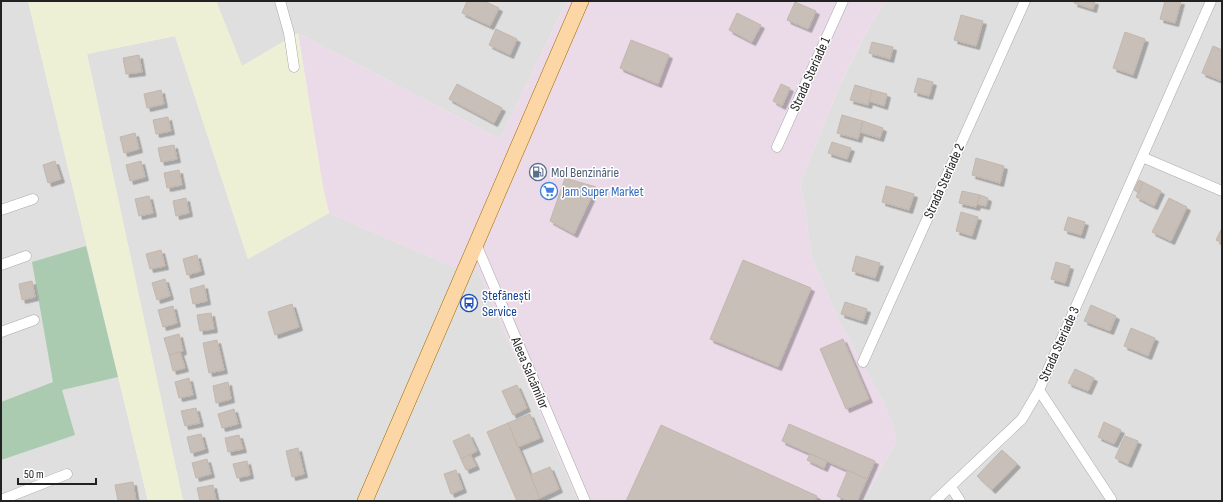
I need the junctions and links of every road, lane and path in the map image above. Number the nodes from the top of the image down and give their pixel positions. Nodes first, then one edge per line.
1 (280, 1) edge
2 (581, 1) edge
3 (843, 1) edge
4 (1025, 1) edge
5 (1211, 1) edge
6 (294, 67) dead end
7 (777, 147) dead end
8 (1142, 158) junction
9 (1222, 191) edge
10 (33, 199) dead end
11 (1, 210) edge
12 (476, 244) junction
13 (26, 256) dead end
14 (1, 265) edge
15 (34, 320) dead end
16 (1, 332) edge
17 (863, 362) dead end
18 (1039, 390) junction
19 (67, 474) dead end
20 (951, 486) junction
21 (1111, 499) dead end
22 (1, 500) edge
23 (365, 501) edge
24 (585, 501) edge
25 (935, 501) edge
26 (960, 501) edge

1 - 6 street
2 - 12 main road
3 - 7 street, Strada Steriade 1
4 - 17 street, Strada Steriade 2
5 - 8 street, Strada Steriade 3
8 - 9 street
8 - 18 street, Strada Steriade 3
10 - 11 street
12 - 23 main road
12 - 24 street, Aleea Salcâmilor
13 - 14 street
15 - 16 street
18 - 20 street, Strada Steriade 3
18 - 21 street
19 - 22 street
20 - 25 street, Strada Steriade 3
20 - 26 street

